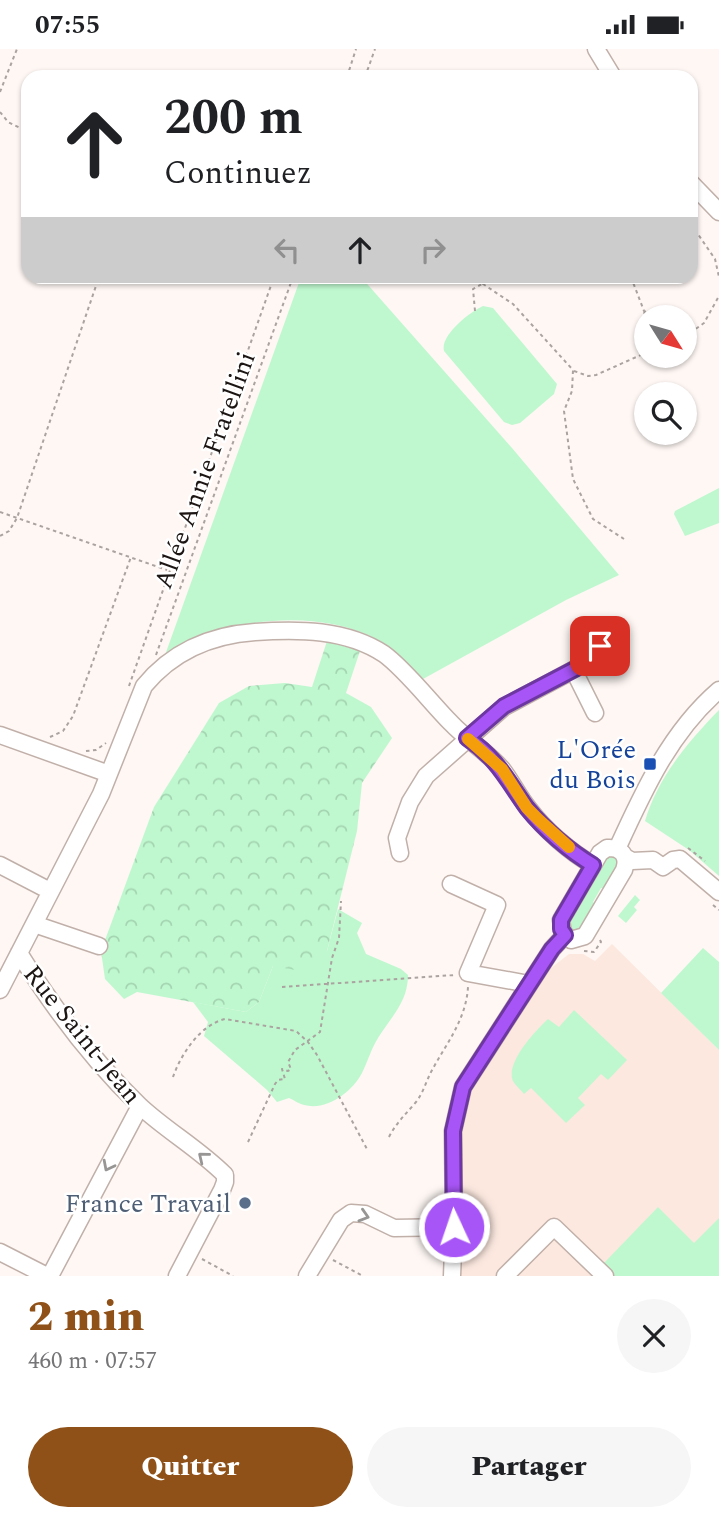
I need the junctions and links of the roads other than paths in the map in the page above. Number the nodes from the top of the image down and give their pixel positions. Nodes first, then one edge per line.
1 (596, 49) edge
2 (609, 70) edge
3 (698, 190) edge
4 (719, 212) edge
5 (600, 646) dead end
6 (574, 671) junction
7 (719, 689) edge
8 (595, 713) dead end
9 (0, 735) edge
10 (467, 738) junction
11 (109, 774) junction
12 (400, 853) dead end
13 (621, 853) junction
14 (0, 865) edge
15 (593, 865) junction
16 (451, 884) dead end
17 (50, 891) junction
18 (715, 898) edge
19 (34, 924) junction
20 (565, 935) junction
21 (99, 946) dead end
22 (19, 953) junction
23 (529, 984) junction
24 (0, 990) edge
25 (142, 1108) junction
26 (454, 1227) junction
27 (0, 1252) edge
28 (49, 1276) edge
29 (177, 1276) edge
30 (307, 1276) edge
31 (452, 1276) edge
32 (505, 1276) edge
33 (605, 1276) edge

1 - 2 street
3 - 4 street
5 - 6 street
6 - 8 street
6 - 10 street
7 - 13 street
9 - 11 street
10 - 11 street
10 - 12 street
10 - 15 street
11 - 17 street
13 - 15 street
13 - 18 street
13 - 20 street
14 - 17 street
15 - 20 street
16 - 23 street
17 - 19 street
19 - 21 street
19 - 22 street
20 - 23 street
22 - 24 street
22 - 25 street, Rue Saint-Jean
23 - 26 street
25 -> 28 street
29 -> 25 street, Rue Saint-Jean
30 -> 26 street
26 - 31 street
27 - 28 street
32 - 33 street

